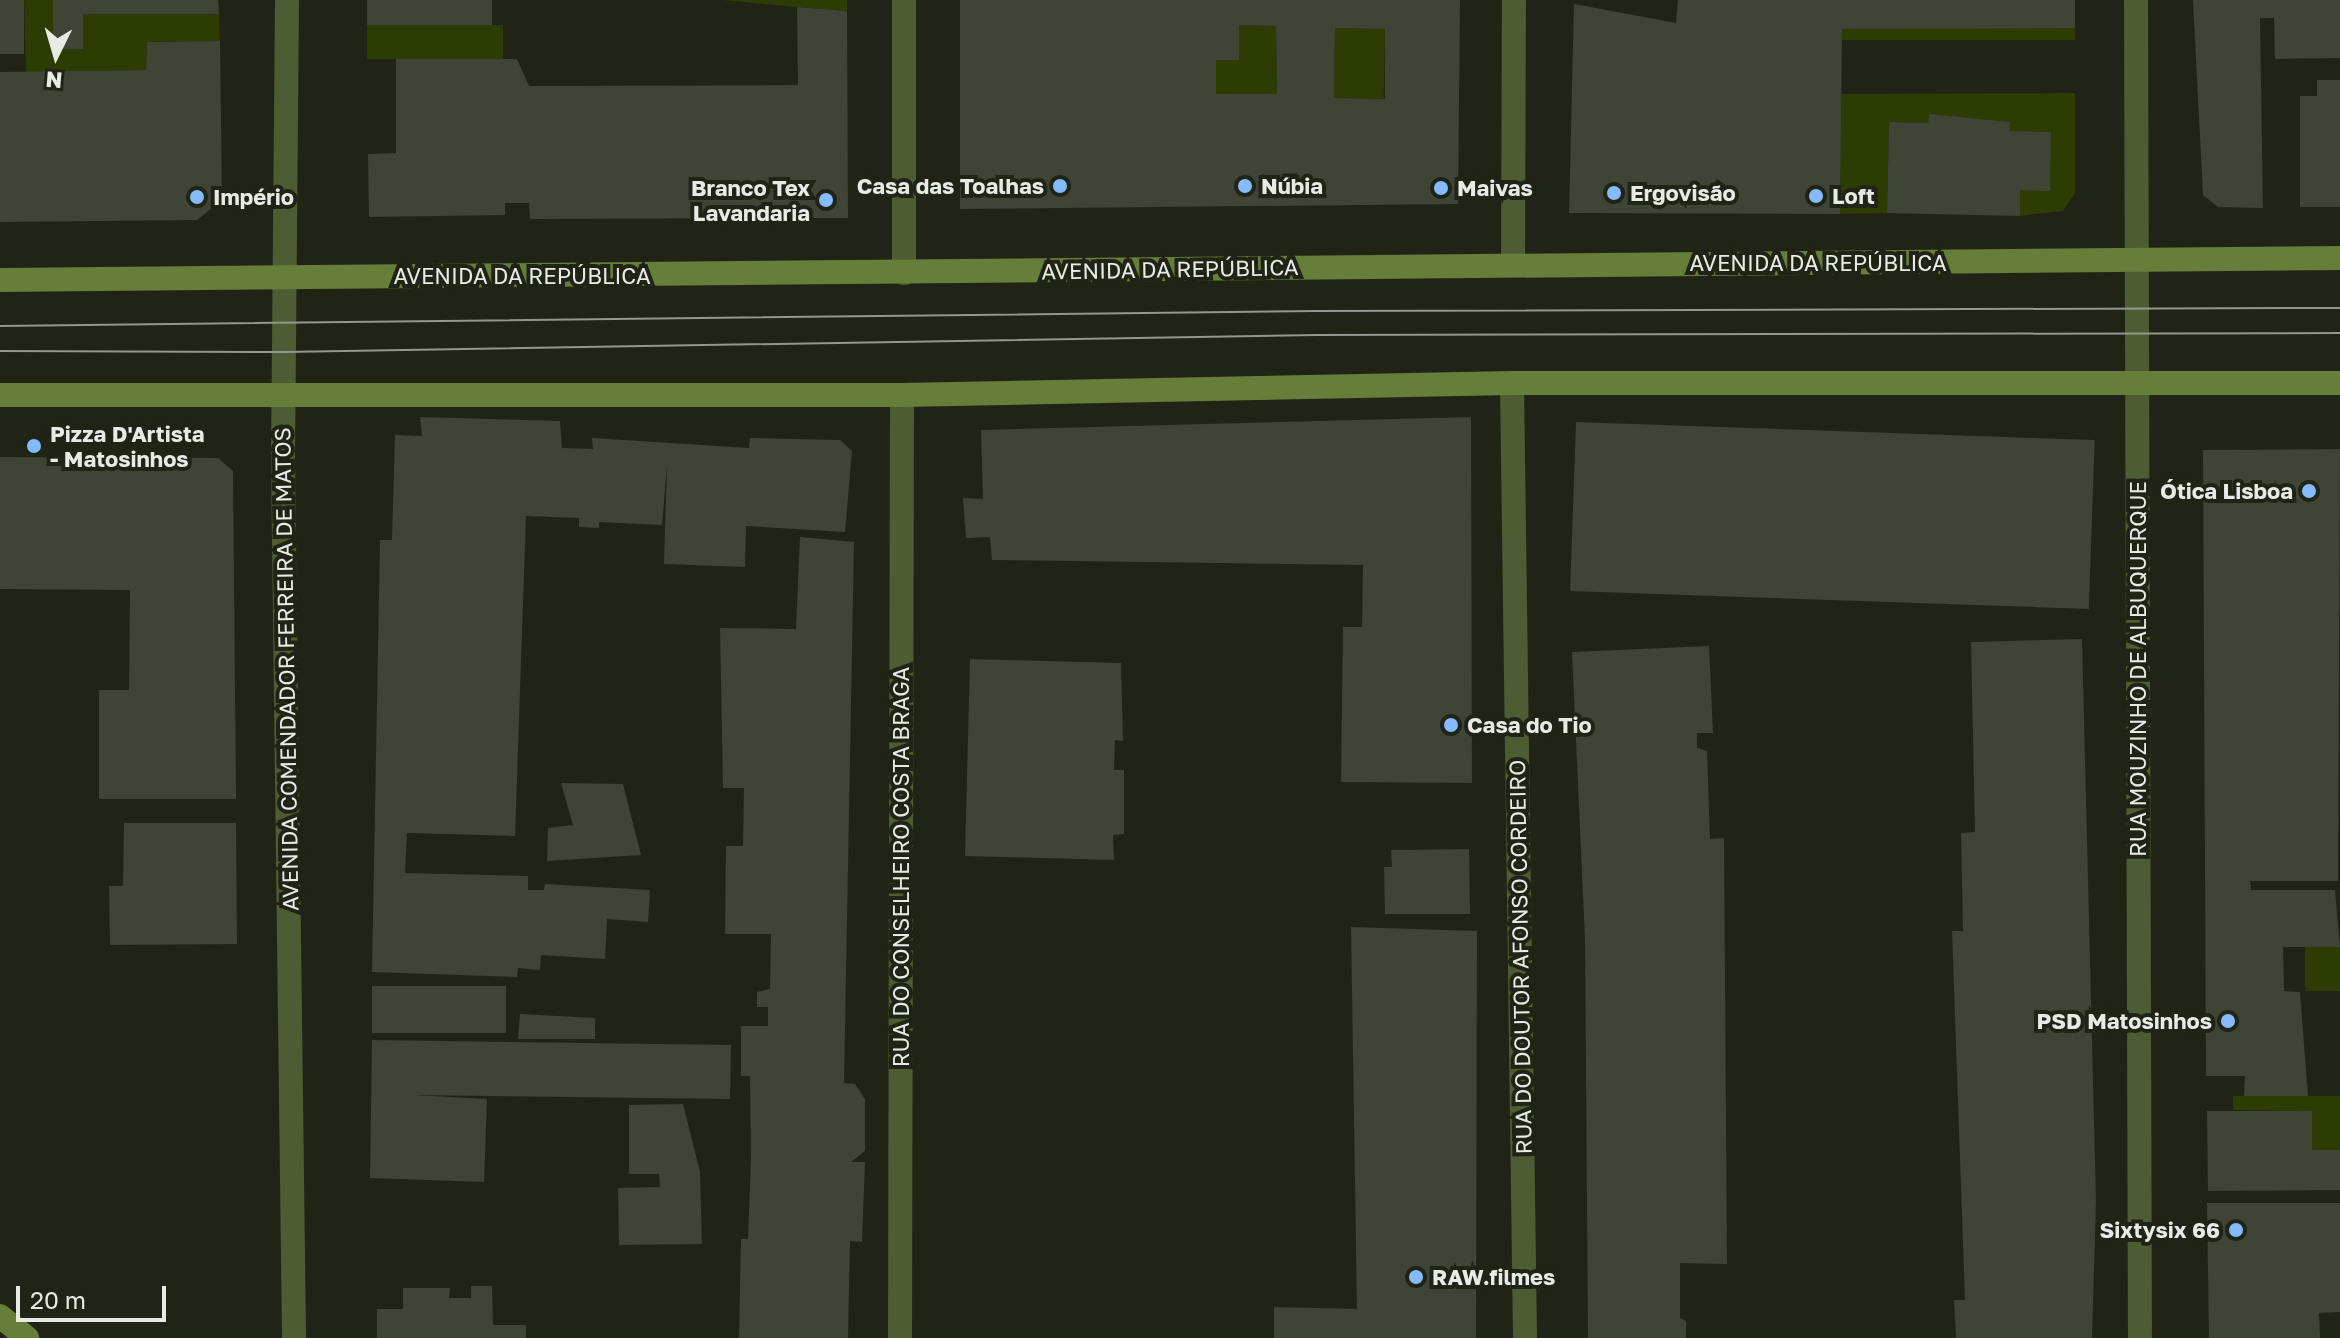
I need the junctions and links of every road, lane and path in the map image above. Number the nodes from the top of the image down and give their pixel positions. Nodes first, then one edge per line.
1 (287, 0) edge
2 (904, 0) edge
3 (1514, 0) edge
4 (2136, 0) edge
5 (2340, 258) edge
6 (2139, 261) junction
7 (1513, 264) junction
8 (904, 273) junction
9 (285, 278) junction
10 (0, 280) edge
11 (1512, 383) junction
12 (2138, 383) junction
13 (2340, 383) edge
14 (0, 395) edge
15 (902, 395) junction
16 (283, 397) junction
17 (0, 1316) edge
18 (27, 1338) edge
19 (294, 1338) edge
20 (900, 1338) edge
21 (1525, 1338) edge
22 (2140, 1338) edge

1 - 9 street, AVENIDA COMENDADOR FERREIRA DE MATOS
2 - 8 street
3 - 7 street
4 - 6 street, RUA MOUZINHO DE ALBUQUERQUE
5 - 6 main road, AVENIDA DA REPÚBLICA
6 - 7 main road, AVENIDA DA REPÚBLICA
6 - 12 street, RUA MOUZINHO DE ALBUQUERQUE
7 - 8 main road, AVENIDA DA REPÚBLICA
8 - 9 main road, AVENIDA DA REPÚBLICA
9 - 10 main road, AVENIDA DA REPÚBLICA
9 - 16 street, AVENIDA COMENDADOR FERREIRA DE MATOS
11 - 12 main road
11 - 15 main road
11 - 21 street, RUA DO DOUTOR AFONSO CORDEIRO
12 - 13 main road
12 - 22 street, RUA MOUZINHO DE ALBUQUERQUE
14 - 16 main road
15 - 16 main road
15 - 20 street, RUA DO CONSELHEIRO COSTA BRAGA
16 - 19 street, AVENIDA COMENDADOR FERREIRA DE MATOS
17 - 18 main road

